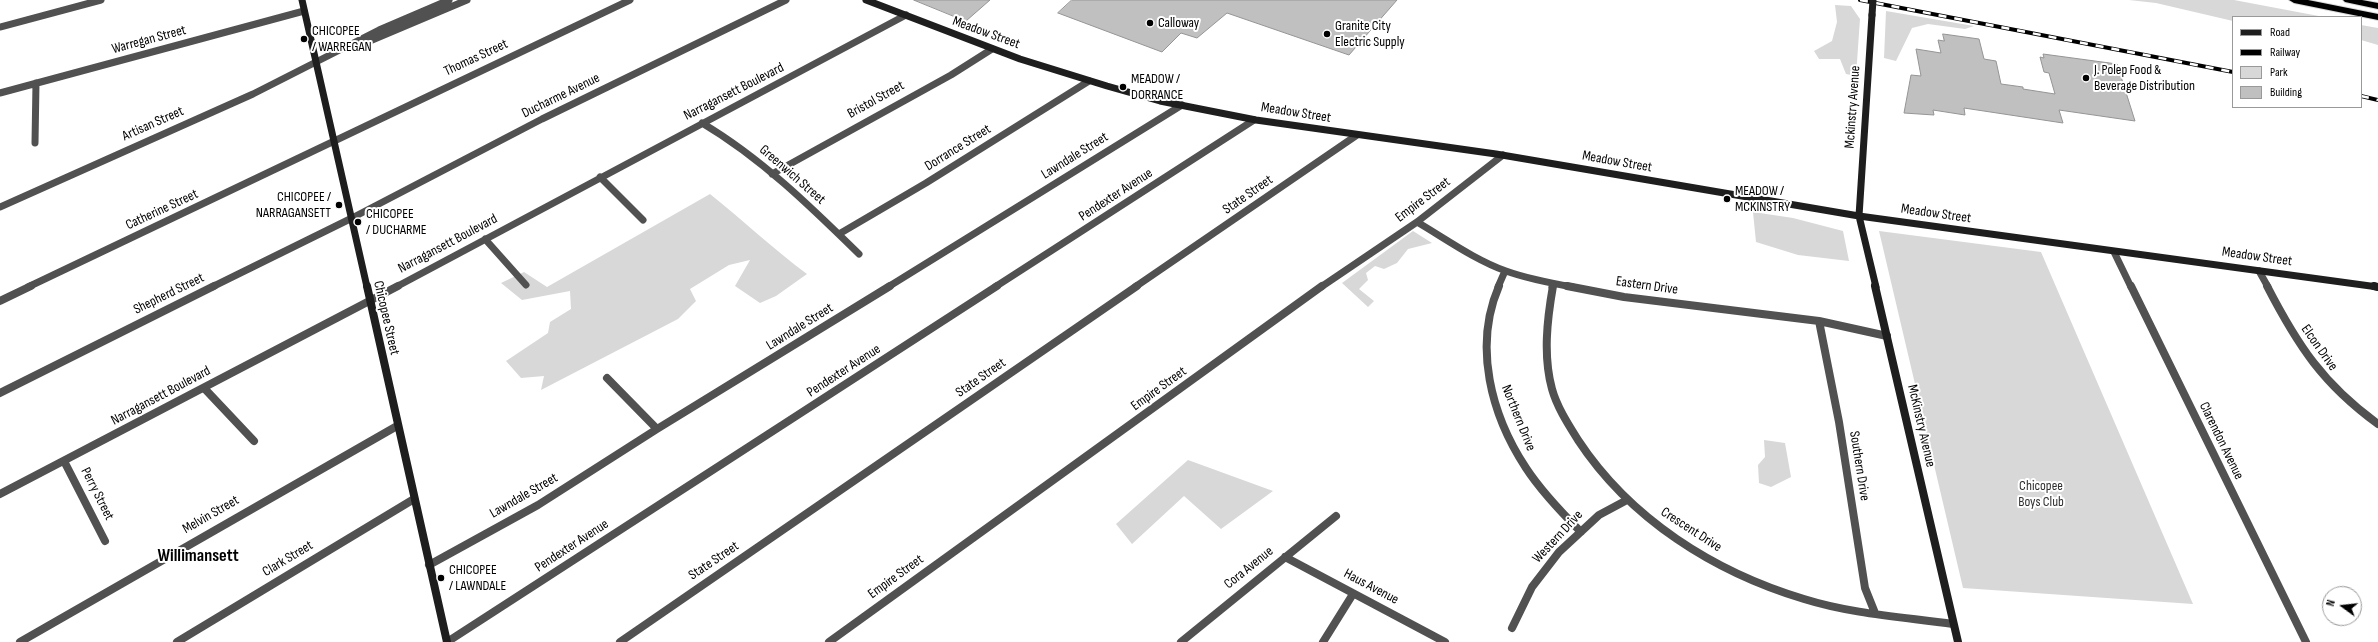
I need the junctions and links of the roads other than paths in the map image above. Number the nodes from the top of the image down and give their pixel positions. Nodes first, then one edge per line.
1 (101, 0) edge
2 (302, 0) edge
3 (449, 0) edge
4 (467, 0) edge
5 (630, 0) edge
6 (786, 0) edge
7 (866, 0) edge
8 (1873, 0) edge
9 (2294, 0) edge
10 (2348, 0) edge
11 (2378, 6) edge
12 (304, 11) junction
13 (906, 15) junction
14 (422, 16) junction
15 (2378, 17) edge
16 (0, 27) edge
17 (992, 49) junction
18 (316, 63) junction
19 (1089, 81) junction
20 (36, 84) junction
21 (0, 93) edge
22 (1182, 105) junction
23 (1254, 120) junction
24 (702, 123) junction
25 (1357, 135) junction
26 (333, 140) junction
27 (35, 143) dead end
28 (1504, 155) junction
29 (772, 174) junction
30 (600, 177) junction
31 (0, 207) edge
32 (1859, 216) junction
33 (350, 219) junction
34 (643, 220) dead end
35 (1417, 222) junction
36 (839, 234) junction
37 (485, 239) junction
38 (2114, 252) junction
39 (859, 254) dead end
40 (1505, 271) junction
41 (2259, 271) junction
42 (1553, 284) junction
43 (526, 286) dead end
44 (2378, 287) edge
45 (368, 300) junction
46 (0, 301) edge
47 (1819, 321) junction
48 (1887, 336) junction
49 (607, 378) dead end
50 (204, 388) junction
51 (0, 393) edge
52 (2378, 424) edge
53 (397, 426) junction
54 (657, 429) junction
55 (254, 441) dead end
56 (64, 461) junction
57 (0, 494) edge
58 (414, 499) junction
59 (1627, 500) junction
60 (1336, 516) dead end
61 (1581, 532) junction
62 (105, 540) dead end
63 (1285, 557) junction
64 (429, 565) junction
65 (1353, 594) junction
66 (1875, 613) junction
67 (1953, 624) junction
68 (1512, 628) dead end
69 (20, 642) edge
70 (177, 642) edge
71 (447, 642) edge
72 (620, 642) edge
73 (829, 642) edge
74 (1181, 642) edge
75 (1323, 642) edge
76 (1445, 642) edge
77 (1958, 642) edge
78 (2306, 642) edge

1 - 16 street
2 - 12 main road, Chicopee Street
3 - 14 street
4 - 14 street
5 - 26 street, Thomas Street
6 - 33 street, Ducharme Avenue
7 - 13 main road, Meadow Street
8 - 32 main road, Mckinstry Avenue, bridge
9 - 15 highway
10 - 11 highway
12 - 18 main road, Chicopee Street
12 - 20 street, Warregan Street
13 - 17 main road, Meadow Street
13 - 24 street, Narragansett Boulevard
14 - 18 street, Artisan Street
17 - 19 main road, Meadow Street
17 - 29 street, Bristol Street
18 - 26 main road, Chicopee Street
18 - 31 street, Artisan Street
19 - 22 main road, Meadow Street
19 - 36 street, Dorrance Street
20 - 21 street, Warregan Street
20 - 27 street
22 - 23 main road, Meadow Street
22 - 54 street, Lawndale Street
23 - 25 main road, Meadow Street
23 - 71 street, Pendexter Avenue
24 - 29 street, Greenwich Street
24 - 30 street, Narragansett Boulevard
25 - 28 main road, Meadow Street
25 - 72 street, State Street
26 - 33 main road, Chicopee Street
26 - 46 street, Catherine Street
28 - 32 main road, Meadow Street
28 - 35 street, Empire Street
29 - 36 street, Greenwich Street
30 - 34 street
30 - 37 street, Narragansett Boulevard
32 - 38 main road, Meadow Street
32 - 48 main road, McKinstry Avenue
33 - 45 main road, Chicopee Street
33 - 51 street, Shepherd Street
35 - 40 street, Eastern Drive
35 - 73 street, Empire Street
36 - 39 street, Greenwich Street
37 - 43 street
37 - 45 street, Narragansett Boulevard
38 - 41 main road, Meadow Street
38 - 78 street, Clarendon Avenue
40 - 42 street, Eastern Drive
40 - 61 street, Northern Drive
41 - 44 main road, Meadow Street
41 - 52 street, Elcon Drive
42 - 47 street, Eastern Drive
42 - 59 street, Crescent Drive
45 - 50 street, Narragansett Boulevard
45 - 53 main road, Chicopee Street
47 - 48 street, Eastern Drive
47 - 66 street, Southern Drive
48 - 67 main road, McKinstry Avenue
49 - 54 street
50 - 55 street
50 - 56 street, Narragansett Boulevard
53 - 58 main road, Chicopee Street
53 - 69 street, Melvin Street
54 - 64 street, Lawndale Street
56 - 57 street, Narragansett Boulevard
56 - 62 street, Perry Street
58 - 64 main road, Chicopee Street
58 - 70 street, Clark Street
59 - 61 street, Western Drive
59 - 66 street, Crescent Drive
60 - 63 street, Cora Avenue
61 - 68 street, Western Drive
63 - 65 street, Haus Avenue
63 - 74 street, Cora Avenue
64 - 71 main road, Chicopee Street
65 - 75 street
65 - 76 street, Haus Avenue
66 - 67 street, Crescent Drive
67 - 77 main road, McKinstry Avenue

